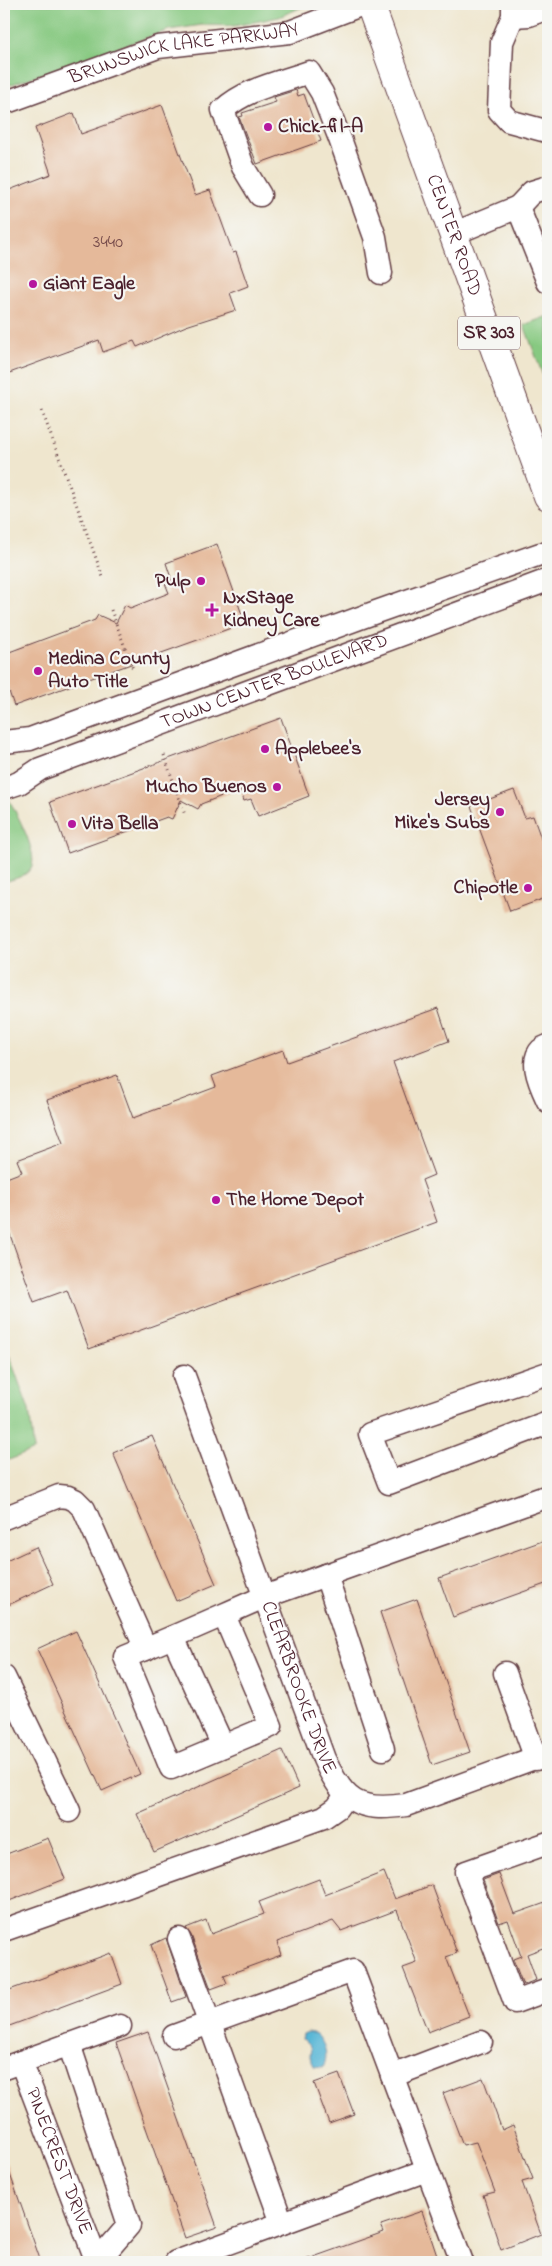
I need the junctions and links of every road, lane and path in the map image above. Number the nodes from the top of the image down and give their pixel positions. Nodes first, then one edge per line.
1 (363, 4) edge
2 (370, 4) edge
3 (548, 8) edge
4 (513, 10) edge
5 (4, 103) edge
6 (546, 130) dead end
7 (548, 187) edge
8 (260, 195) dead end
9 (518, 207) junction
10 (453, 234) junction
11 (381, 273) dead end
12 (548, 282) edge
13 (42, 411) dead end
14 (548, 496) edge
15 (548, 554) edge
16 (104, 580) dead end
17 (548, 580) edge
18 (111, 610) dead end
19 (133, 669) dead end
20 (4, 742) edge
21 (164, 755) dead end
22 (4, 788) edge
23 (185, 815) dead end
24 (548, 1046) edge
25 (548, 1102) edge
26 (548, 1373) edge
27 (184, 1376) dead end
28 (548, 1423) edge
29 (548, 1496) edge
30 (4, 1518) edge
31 (326, 1576) junction
32 (264, 1598) junction
33 (224, 1615) junction
34 (173, 1637) junction
35 (146, 1649) junction
36 (505, 1673) dead end
37 (4, 1677) edge
38 (223, 1746) junction
39 (383, 1749) dead end
40 (542, 1756) edge
41 (346, 1795) junction
42 (69, 1812) dead end
43 (548, 1843) edge
44 (4, 1930) edge
45 (179, 1940) dead end
46 (548, 1990) edge
47 (209, 2024) junction
48 (120, 2026) dead end
49 (174, 2036) dead end
50 (481, 2042) dead end
51 (69, 2044) junction
52 (12, 2065) edge
53 (392, 2076) junction
54 (427, 2170) junction
55 (282, 2223) junction
56 (97, 2262) edge
57 (176, 2262) edge
58 (462, 2262) edge

1 - 5 street, BRUNSWICK LAKE PARKWAY
2 - 10 main road, CENTER ROAD / SR 303
3 - 4 street
4 - 6 street
7 - 9 street
8 - 11 street
9 - 10 street
9 - 12 street
10 - 14 main road, CENTER ROAD / SR 303
13 - 16 path
15 - 20 street, TOWN CENTER BOULEVARD
17 - 22 street, TOWN CENTER BOULEVARD
18 - 19 path
21 - 23 path
24 - 25 street
26 - 28 street
27 - 32 street, CLEARBROOKE DRIVE
29 - 31 street
30 - 35 street
31 - 32 street
31 - 39 street
32 - 33 street
32 - 41 street, CLEARBROOKE DRIVE
33 - 34 street
33 - 38 street
34 - 35 street
34 - 38 street
35 - 38 street
36 - 40 street
37 - 42 street
40 - 41 street, CLEARBROOKE DRIVE
41 - 44 street
43 - 46 street
45 - 47 street
47 - 49 street
47 - 53 street
47 - 55 street
48 - 51 street
50 - 53 street
51 - 52 street
51 - 56 street
52 - 56 street, PINECREST DRIVE
53 - 54 street
54 - 55 street
54 - 58 street
55 - 57 street

